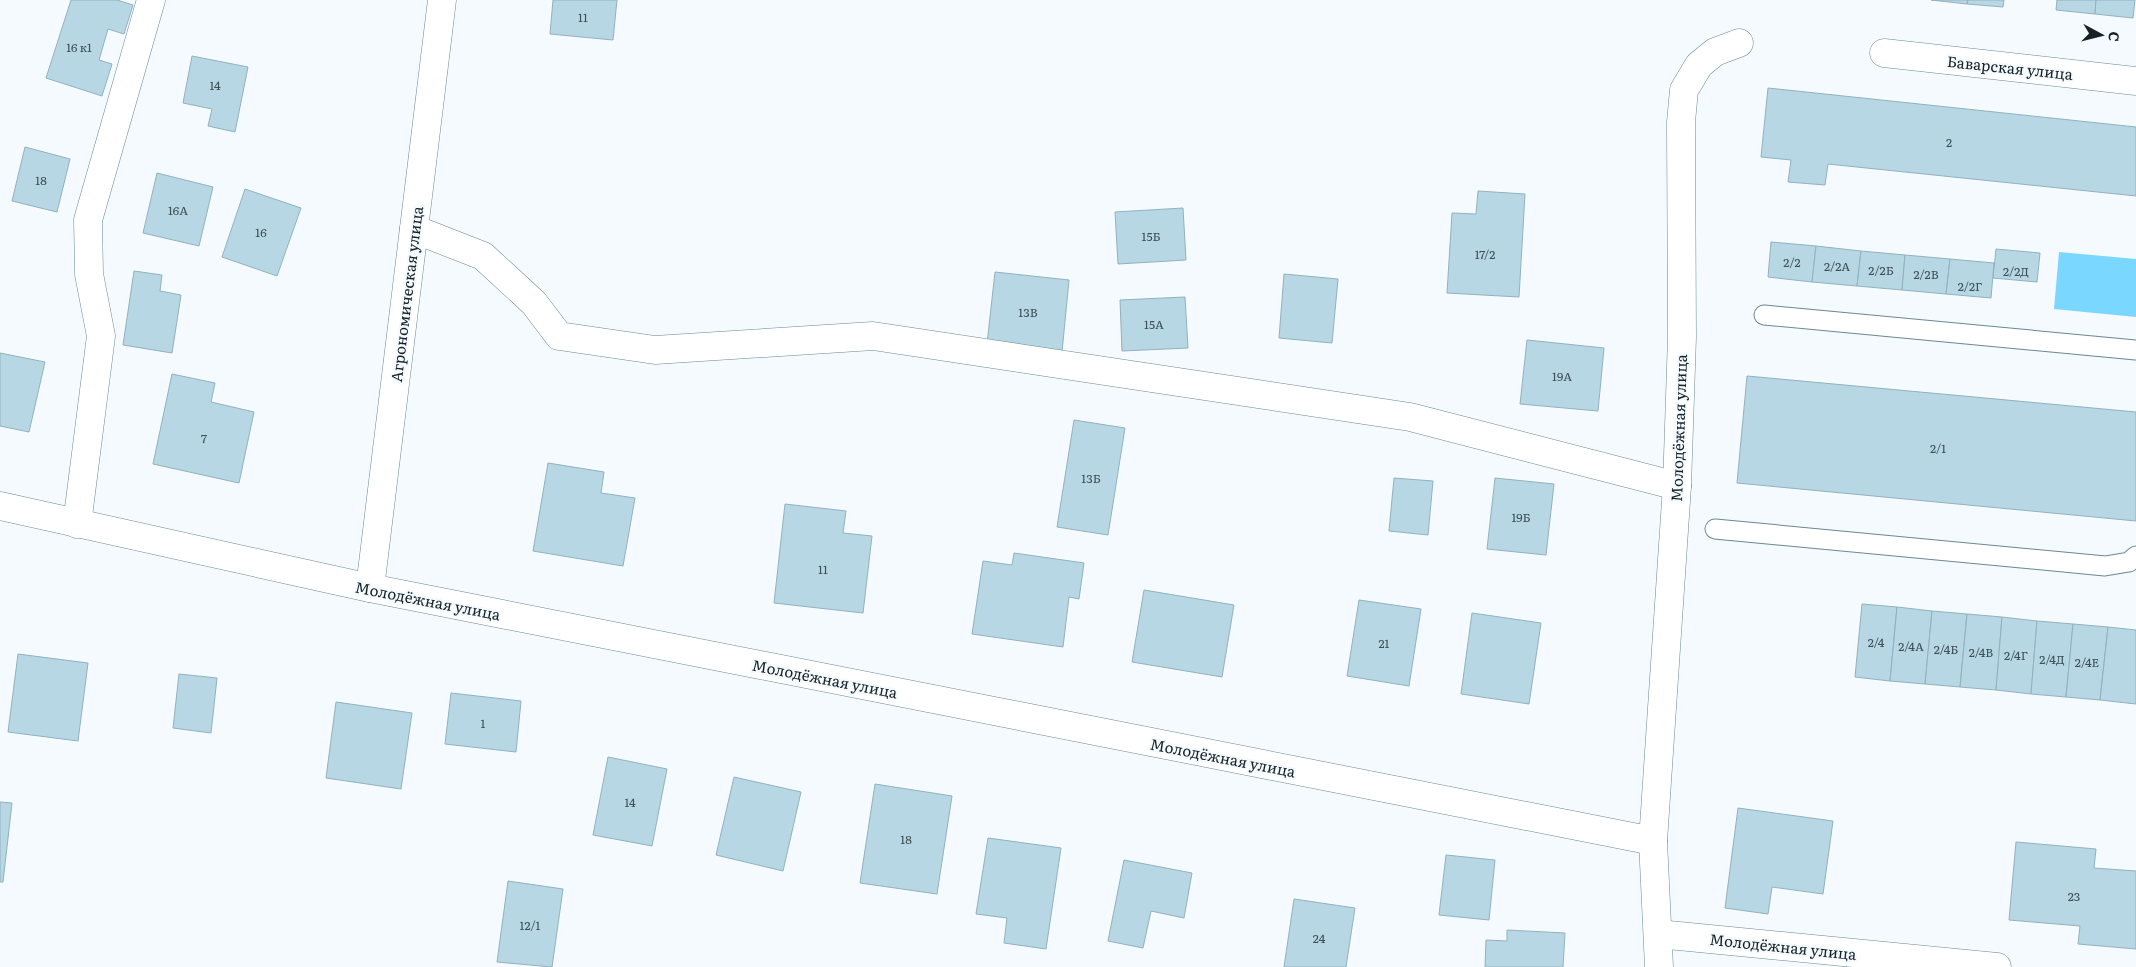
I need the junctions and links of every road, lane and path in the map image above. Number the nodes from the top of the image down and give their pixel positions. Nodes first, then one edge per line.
1 (152, 0) edge
2 (442, 0) edge
3 (1739, 43) dead end
4 (1884, 52) dead end
5 (2136, 81) edge
6 (414, 229) junction
7 (1764, 315) dead end
8 (2136, 350) edge
9 (1677, 486) junction
10 (0, 506) edge
11 (77, 524) junction
12 (1715, 529) dead end
13 (2136, 556) edge
14 (370, 588) junction
15 (1653, 841) junction
16 (1658, 934) junction
17 (1660, 967) edge
18 (1997, 967) edge

1 - 11 street
2 - 6 street, Агрономическая улица
3 - 9 street, Молодёжная улица
4 - 5 street, Баварская улица
6 - 9 street
6 - 14 street, Агрономическая улица
7 - 8 lane
9 - 15 street, Молодёжная улица
10 - 11 street, Молодёжная улица
11 - 14 street, Молодёжная улица
12 - 13 lane
14 - 15 street, Молодёжная улица
15 - 16 street, Молодёжная улица
16 - 17 street, Молодёжная улица
16 - 18 street, Молодёжная улица

